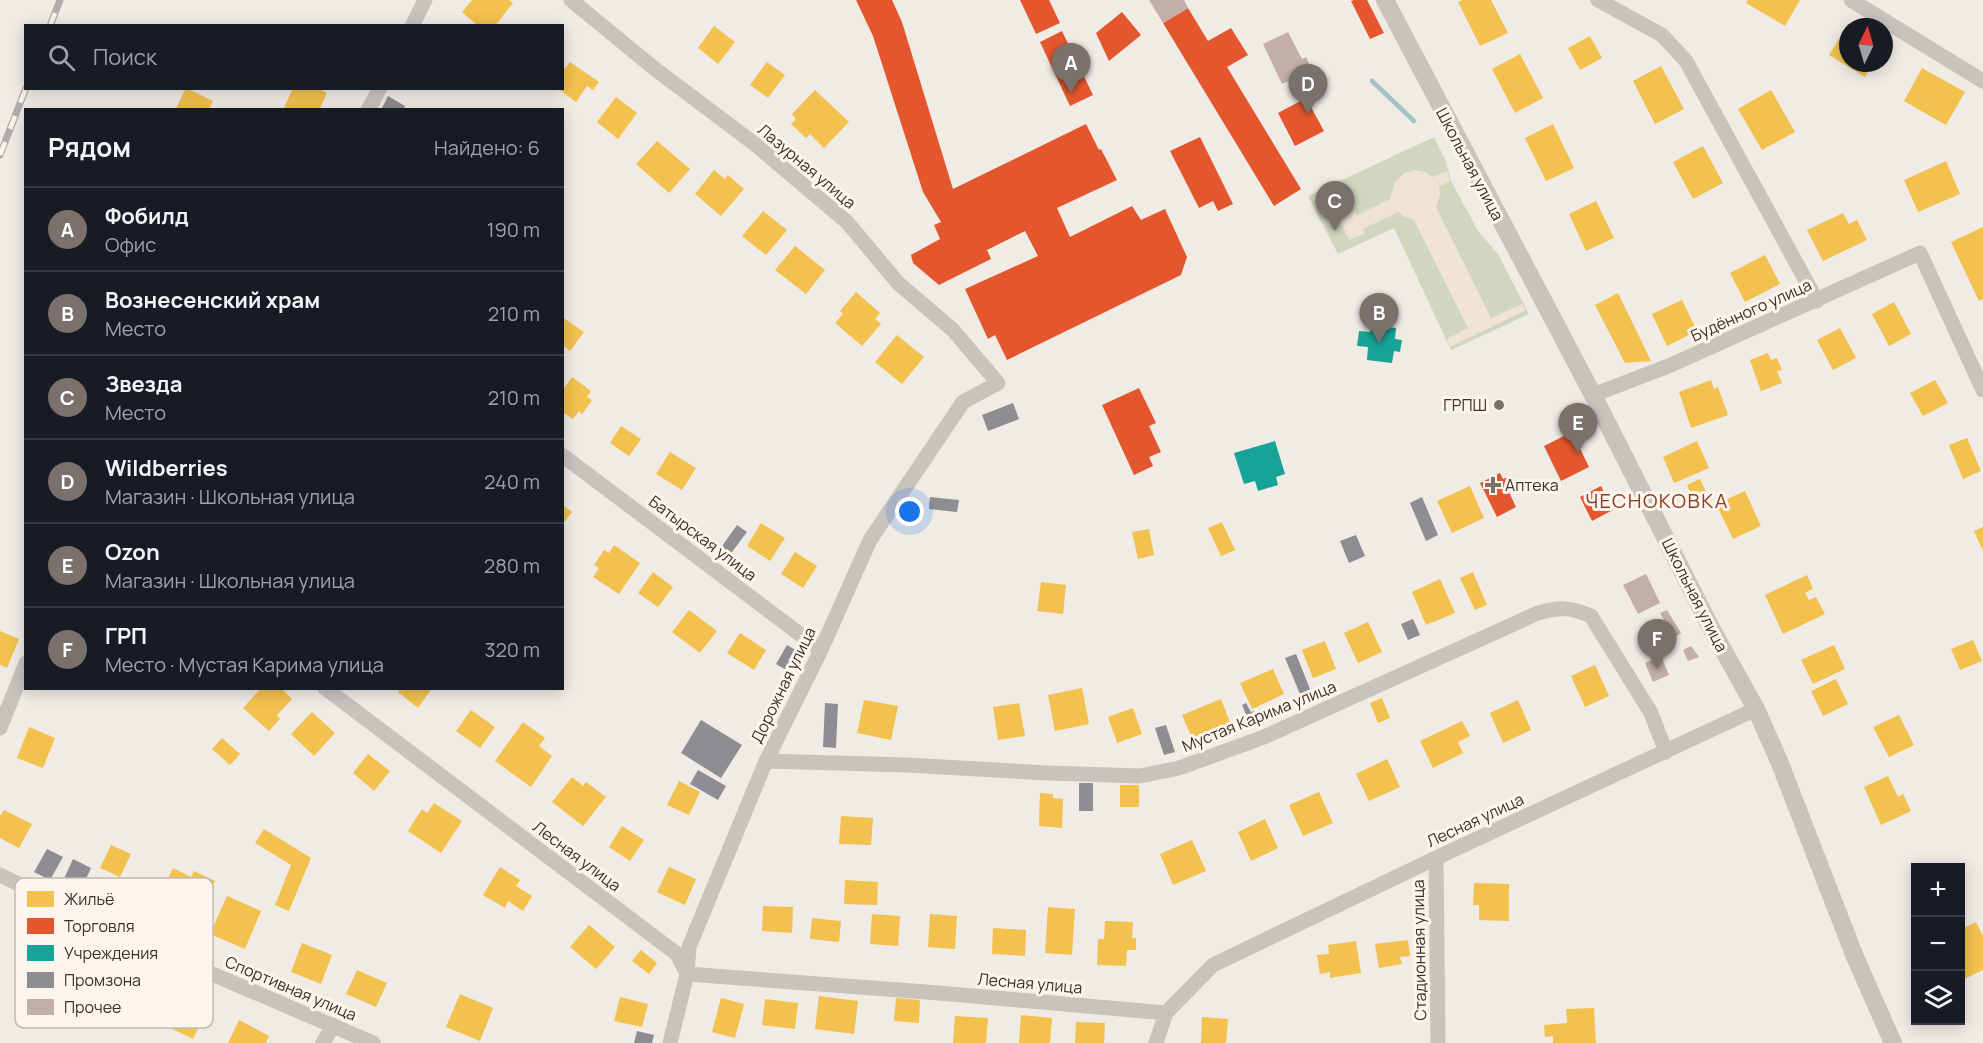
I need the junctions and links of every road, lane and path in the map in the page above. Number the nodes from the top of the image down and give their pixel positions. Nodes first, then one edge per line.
1 (424, 0) edge
2 (571, 0) edge
3 (1385, 0) edge
4 (1598, 0) edge
5 (1851, 0) edge
6 (413, 24) edge
7 (1983, 81) edge
8 (379, 90) edge
9 (369, 108) edge
10 (1817, 301) junction
11 (998, 383) joint
12 (1983, 390) edge
13 (1593, 395) junction
14 (564, 457) edge
15 (821, 650) junction
16 (24, 668) edge
17 (329, 690) edge
18 (1756, 709) junction
19 (0, 728) edge
20 (1666, 752) junction
21 (766, 761) junction
22 (1436, 858) junction
23 (0, 875) edge
24 (15, 882) edge
25 (213, 974) edge
26 (687, 974) junction
27 (1166, 1013) junction
28 (333, 1025) junction
29 (323, 1043) edge
30 (373, 1043) edge
31 (670, 1043) edge
32 (1156, 1043) edge
33 (1438, 1043) edge
34 (1893, 1043) edge

1 - 6 street
2 - 11 street, Лазурная улица
3 - 13 street, Школьная улица
4 - 10 street
5 - 7 street
8 - 9 street
10 - 12 street, Будённого улица
10 - 13 street, Будённого улица
11 - 15 street, Дорожная улица
13 - 18 street, Школьная улица
14 - 15 street, Батырская улица
15 - 21 street, Дорожная улица
16 - 19 street
17 - 26 street, Лесная улица
18 - 20 street, Лесная улица
18 - 34 street, Школьная улица
20 - 21 street, Мустая Карима улица
20 - 22 street, Лесная улица
21 - 26 street, Дорожная улица
22 - 27 street, Лесная улица
22 - 33 street, Стадионная улица
23 - 24 street, Спортивная улица
25 - 28 street, Спортивная улица
26 - 27 street, Лесная улица
26 - 31 street, Дорожная улица
27 - 32 street
28 - 29 street
28 - 30 street, Спортивная улица

